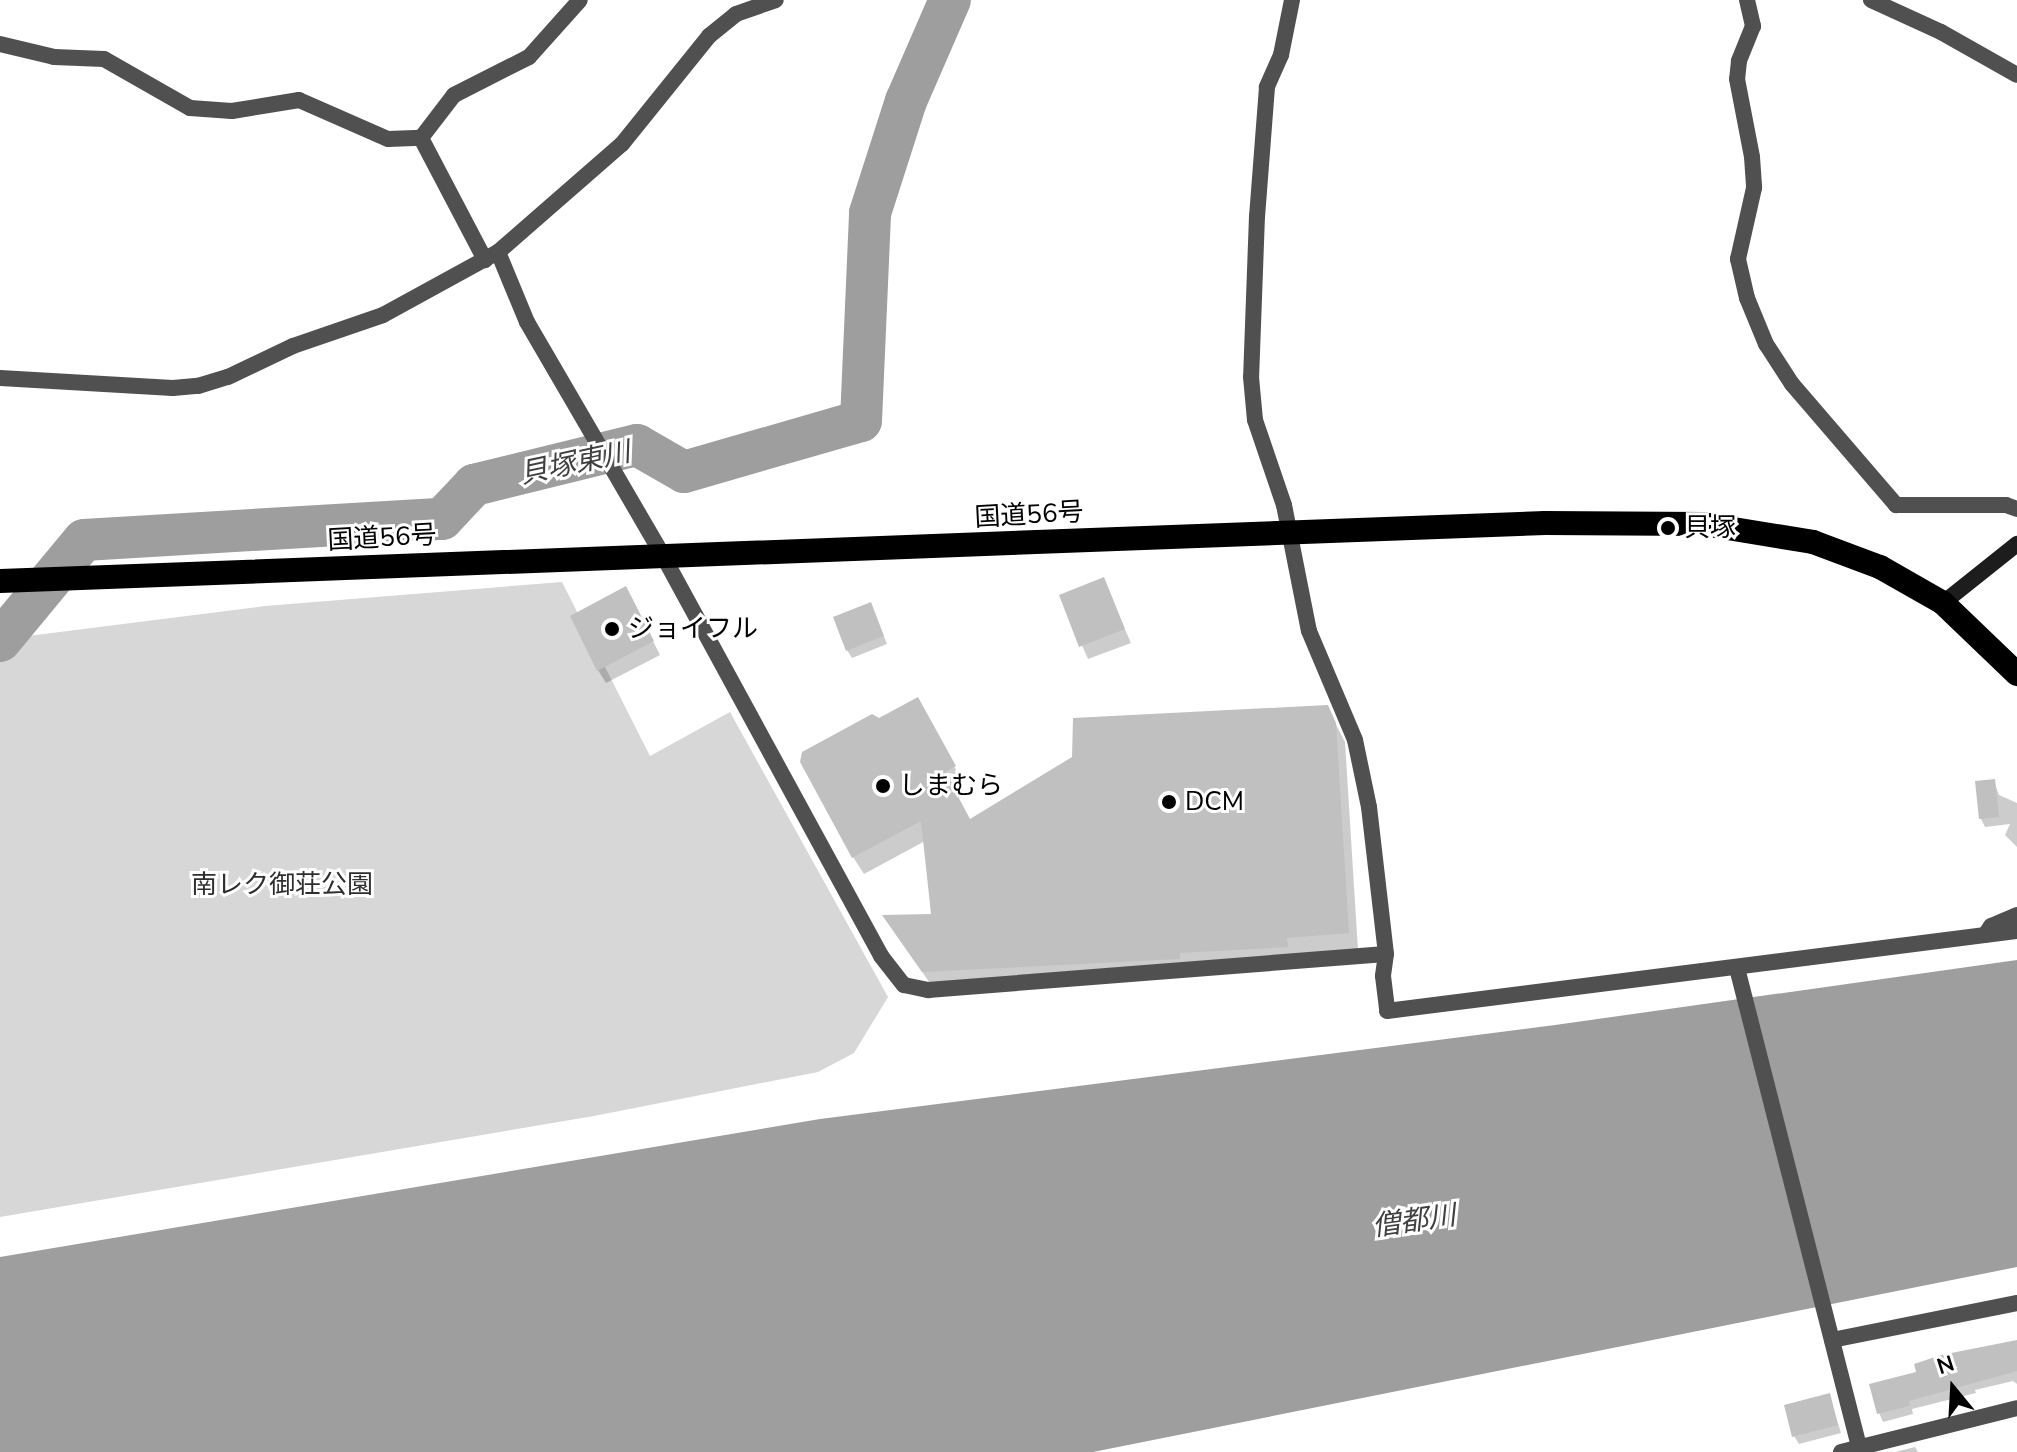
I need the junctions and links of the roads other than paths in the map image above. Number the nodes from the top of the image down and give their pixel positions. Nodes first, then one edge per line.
1 (580, 0) edge
2 (776, 0) edge
3 (1292, 0) edge
4 (1747, 0) edge
5 (1871, 0) edge
6 (0, 44) edge
7 (2017, 75) edge
8 (421, 138) junction
9 (492, 256) junction
10 (0, 378) edge
11 (2017, 509) edge
12 (1290, 532) junction
13 (2017, 544) edge
14 (662, 554) junction
15 (0, 581) edge
16 (1943, 603) junction
17 (2017, 674) edge
18 (2017, 915) edge
19 (2017, 931) edge
20 (1984, 936) junction
21 (1386, 954) junction
22 (1738, 976) junction
23 (2017, 1303) edge
24 (1830, 1333) junction
25 (2017, 1408) edge
26 (1859, 1450) edge
27 (1841, 1452) edge

1 - 8 street
2 - 9 street
3 - 12 street
4 - 11 street
5 - 7 street
6 - 8 street
8 - 9 street
9 - 10 street
9 - 14 street
12 - 14 highway, 国道56号
12 - 16 highway, 国道56号
12 - 21 street
13 - 16 street
14 - 15 highway, 国道56号
14 - 21 street
16 - 17 highway, 国道56号
18 - 20 street
19 - 20 street
20 - 22 street
21 - 22 street
22 - 24 street
23 - 24 street
24 - 26 street
25 - 26 street
26 - 27 street

